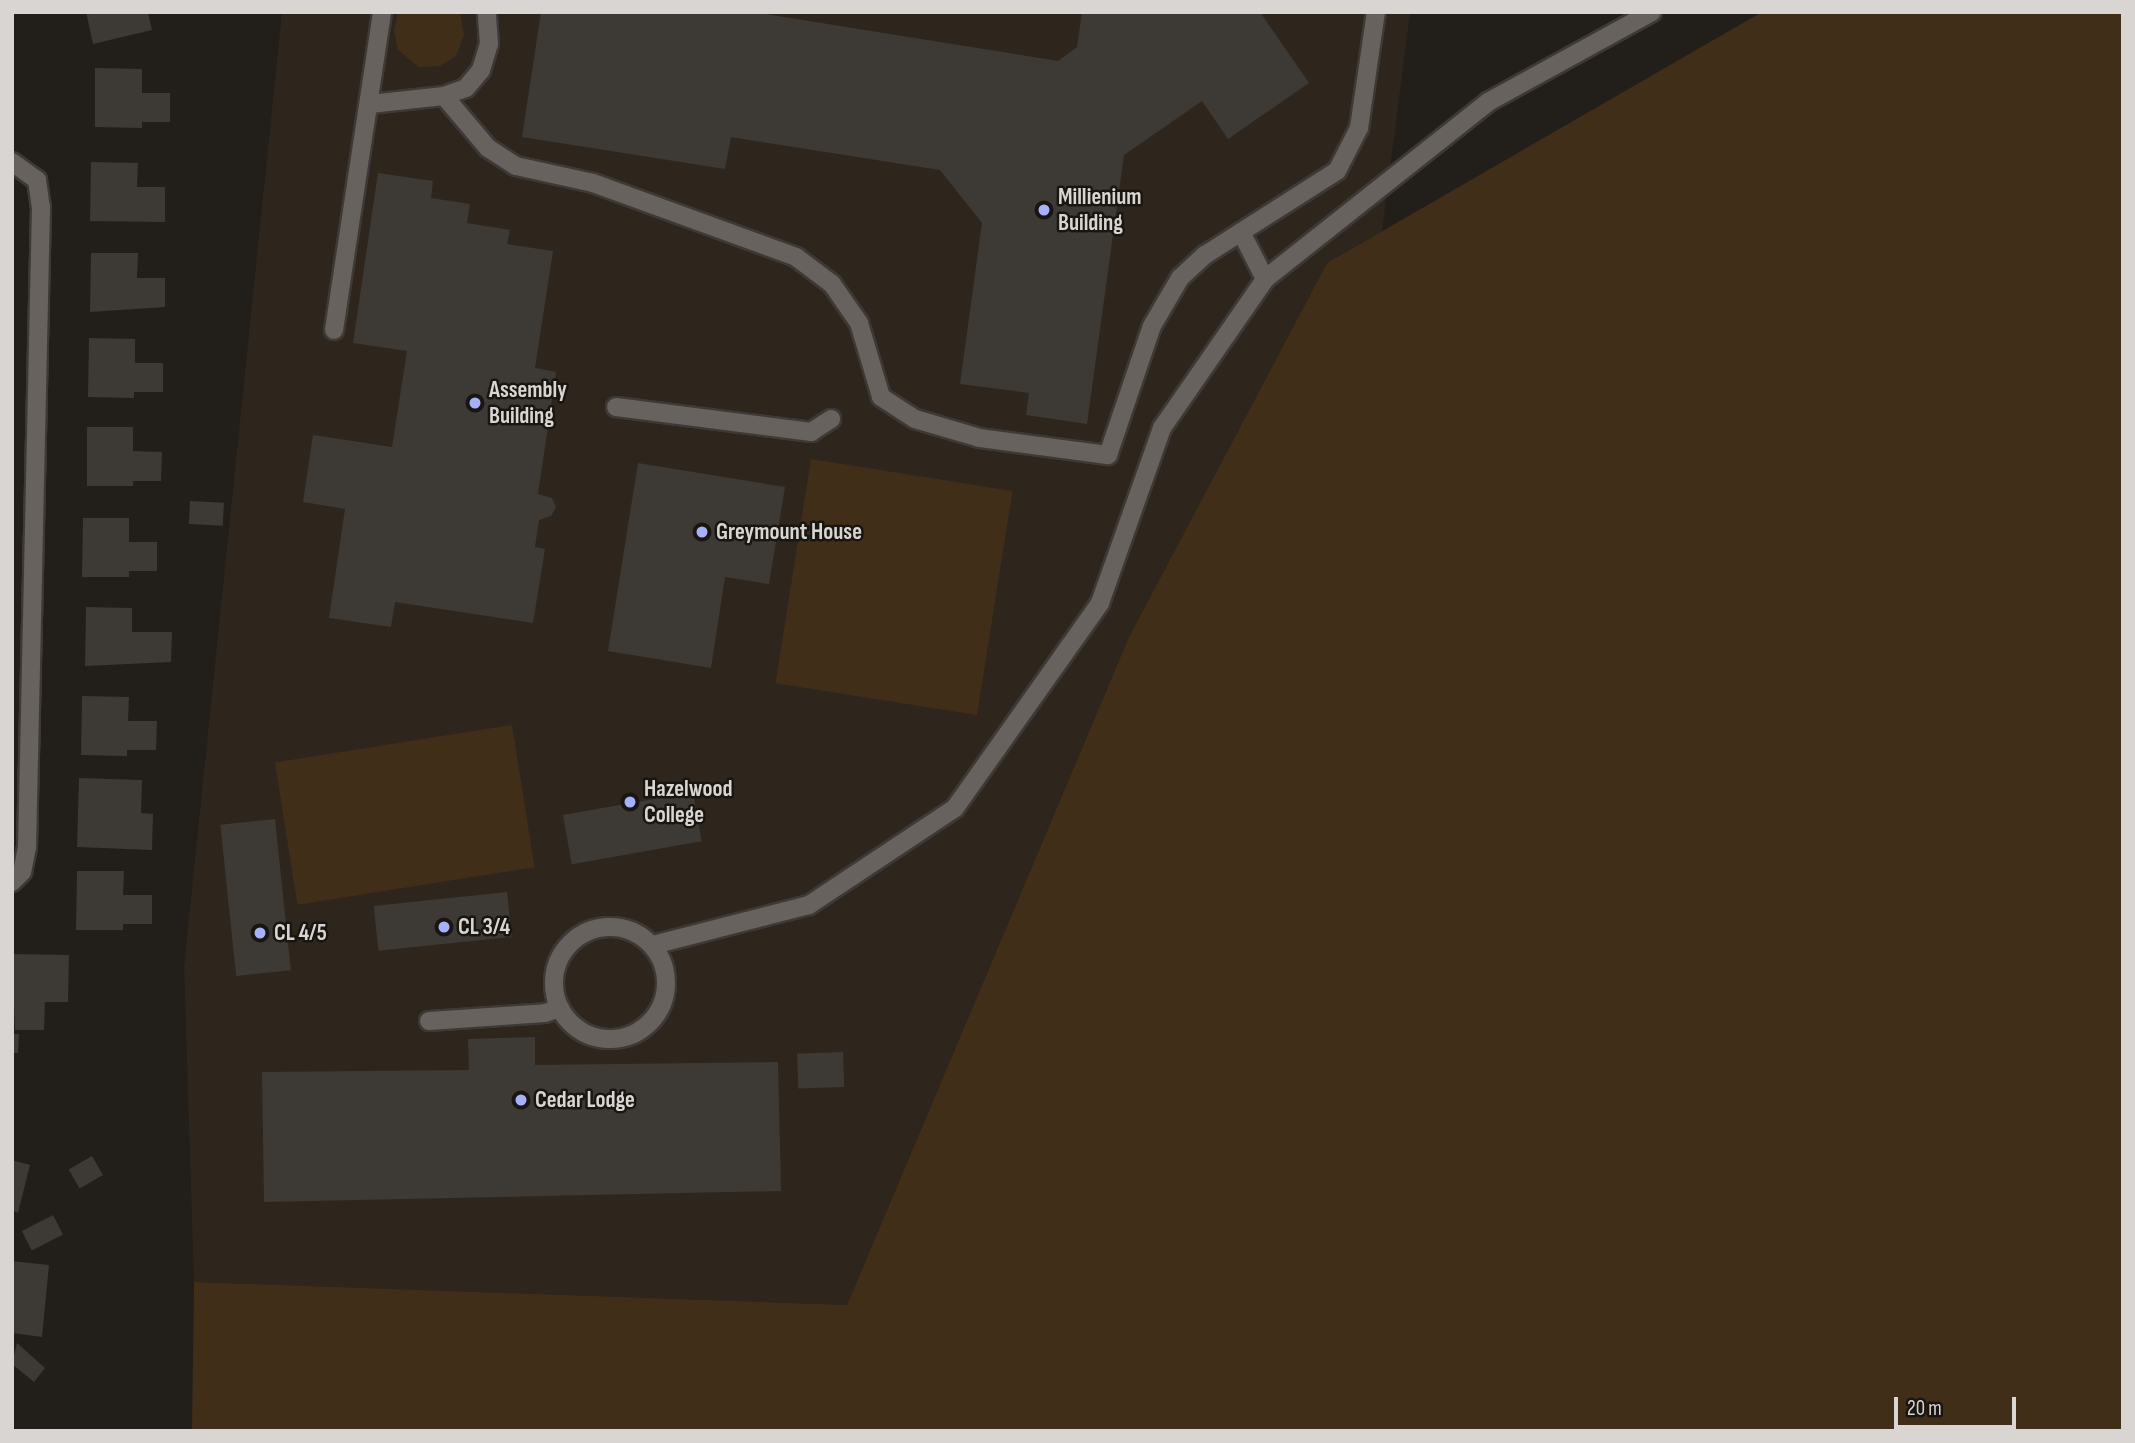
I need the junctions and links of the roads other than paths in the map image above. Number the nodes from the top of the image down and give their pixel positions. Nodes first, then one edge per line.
1 (382, 12) edge
2 (487, 12) edge
3 (1376, 12) edge
4 (1652, 12) edge
5 (444, 96) junction
6 (370, 104) junction
7 (12, 162) edge
8 (1241, 232) junction
9 (1265, 279) junction
10 (334, 330) dead end
11 (616, 407) dead end
12 (831, 419) dead end
13 (12, 882) edge
14 (653, 945) junction
15 (560, 1008) junction
16 (429, 1021) dead end

1 - 6 street
2 - 5 street
3 - 8 street
4 - 9 street
5 - 6 street
5 - 8 street
6 - 10 street
7 - 13 street
8 - 9 street
9 - 14 street
11 - 12 street
14 - 15 street
14 - 15 street
15 - 16 street

